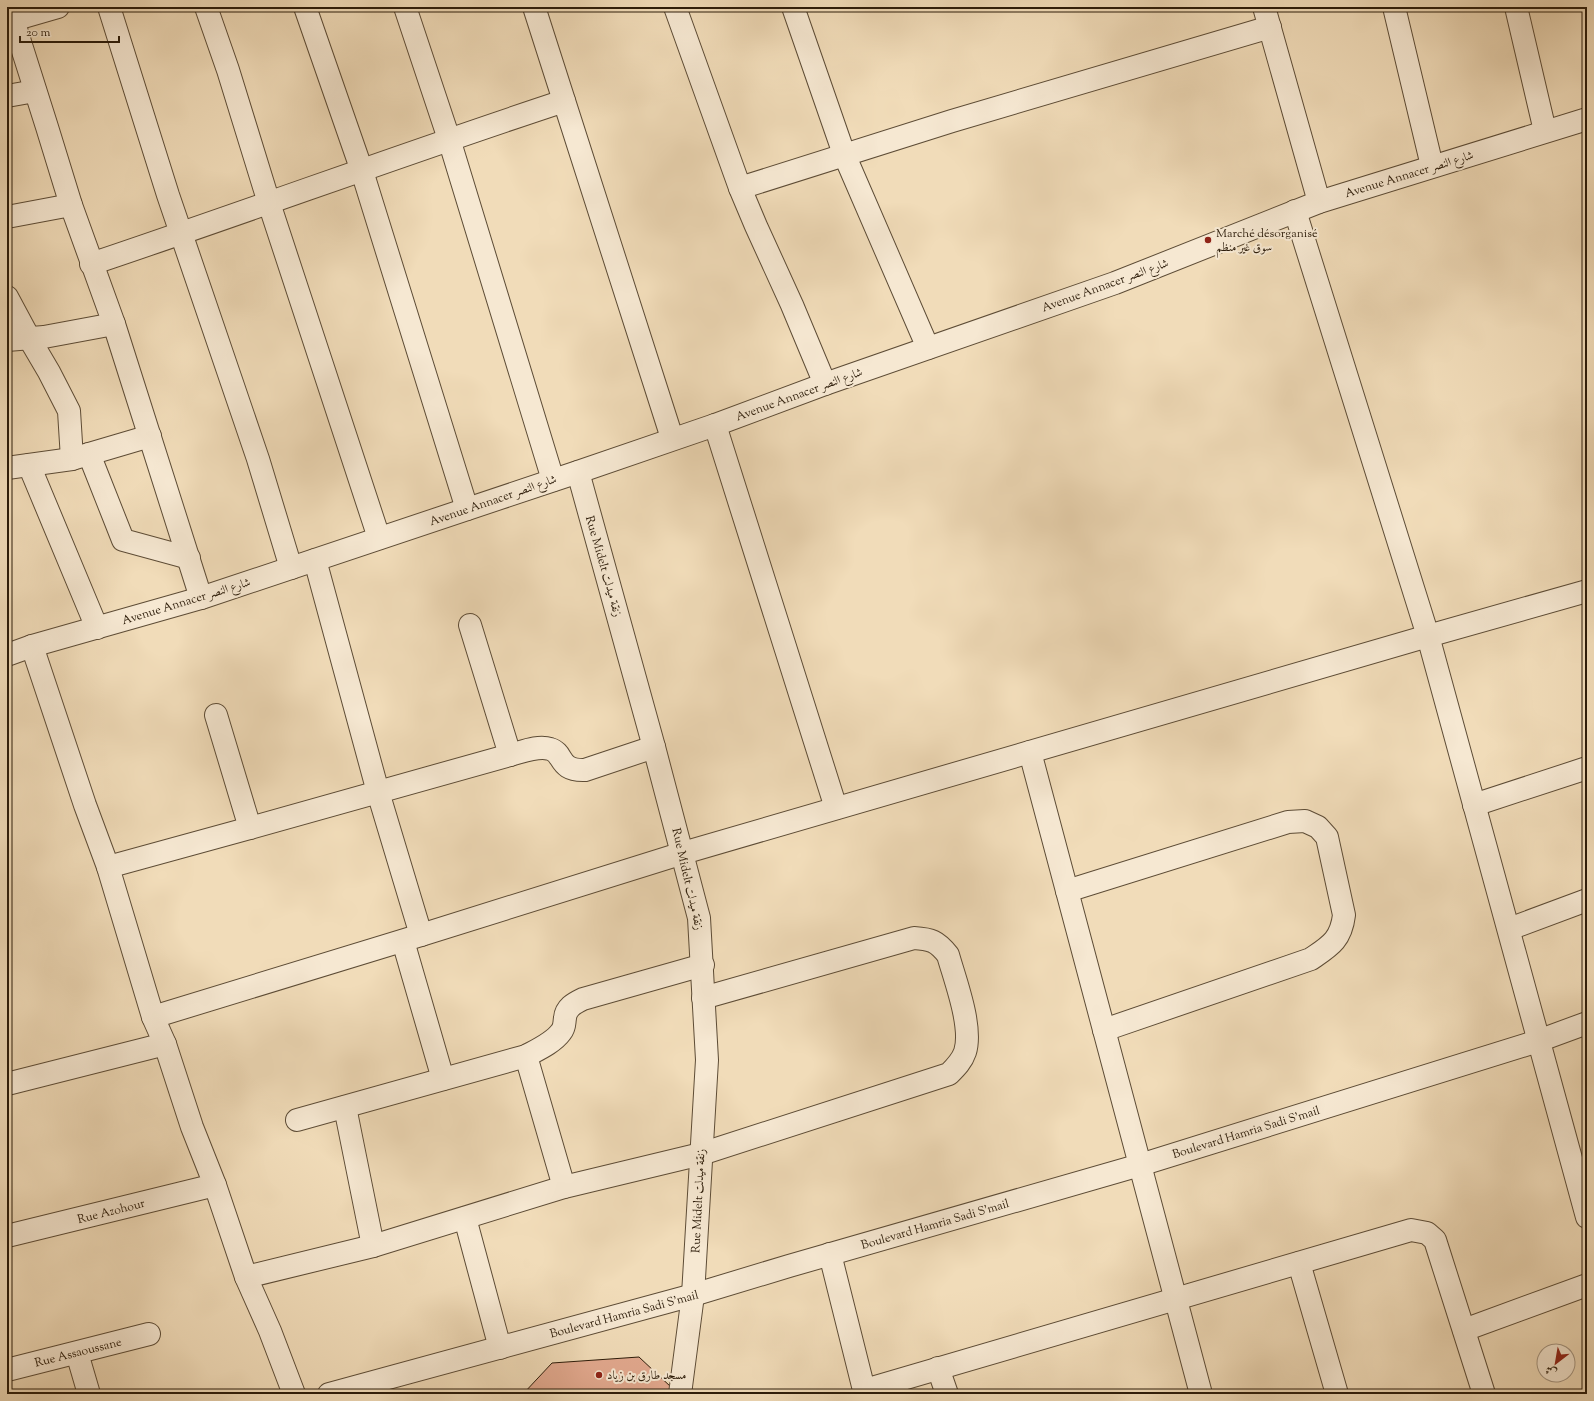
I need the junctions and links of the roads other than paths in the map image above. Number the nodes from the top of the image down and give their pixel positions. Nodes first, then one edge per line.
1 (58, 7) edge
2 (109, 7) edge
3 (206, 7) edge
4 (305, 7) edge
5 (405, 7) edge
6 (534, 7) edge
7 (793, 7) edge
8 (1394, 7) edge
9 (1516, 7) edge
10 (678, 8) edge
11 (11, 14) edge
12 (1267, 17) edge
13 (35, 91) junction
14 (7, 96) edge
15 (564, 101) junction
16 (1586, 126) edge
17 (1545, 132) junction
18 (449, 139) junction
19 (844, 154) junction
20 (1432, 166) junction
21 (362, 171) junction
22 (740, 188) junction
23 (1319, 202) junction
24 (269, 203) junction
25 (70, 205) junction
26 (1296, 211) junction
27 (7, 217) edge
28 (181, 233) junction
29 (91, 264) junction
30 (7, 297) edge
31 (114, 324) junction
32 (29, 338) junction
33 (7, 340) edge
34 (928, 348) junction
35 (825, 384) junction
36 (715, 425) junction
37 (150, 436) junction
38 (672, 438) junction
39 (80, 456) junction
40 (29, 465) junction
41 (7, 468) edge
42 (578, 472) junction
43 (553, 480) junction
44 (467, 509) junction
45 (379, 538) junction
46 (189, 558) junction
47 (315, 560) junction
48 (291, 568) junction
49 (1587, 591) edge
50 (201, 598) junction
51 (470, 625) dead end
52 (97, 628) junction
53 (1428, 636) junction
54 (32, 646) junction
55 (7, 655) edge
56 (216, 715) dead end
57 (654, 747) junction
58 (1030, 752) junction
59 (510, 755) junction
60 (1587, 768) edge
61 (378, 792) junction
62 (1474, 805) junction
63 (836, 808) junction
64 (250, 828) junction
65 (683, 853) junction
66 (108, 867) junction
67 (1067, 891) junction
68 (1587, 900) edge
69 (1509, 929) junction
70 (412, 938) junction
71 (703, 966) junction
72 (703, 998) junction
73 (153, 1017) junction
74 (1587, 1023) edge
75 (1104, 1030) junction
76 (1538, 1041) junction
77 (165, 1044) junction
78 (526, 1056) junction
79 (443, 1079) junction
80 (7, 1084) edge
81 (344, 1107) junction
82 (297, 1120) dead end
83 (701, 1154) junction
84 (1578, 1154) edge
85 (1140, 1165) junction
86 (215, 1186) junction
87 (564, 1187) junction
88 (1587, 1217) edge
89 (465, 1218) junction
90 (7, 1236) edge
91 (373, 1246) junction
92 (830, 1254) junction
93 (1299, 1263) junction
94 (246, 1277) junction
95 (1587, 1285) edge
96 (693, 1295) junction
97 (1175, 1299) junction
98 (1464, 1330) junction
99 (149, 1334) dead end
100 (500, 1348) junction
101 (77, 1353) junction
102 (938, 1368) junction
103 (7, 1370) edge
104 (865, 1392) edge
105 (89, 1394) edge
106 (294, 1394) edge
107 (329, 1394) edge
108 (680, 1394) edge
109 (947, 1394) edge
110 (1201, 1394) edge
111 (1337, 1394) edge
112 (1484, 1394) edge

1 - 11 street
2 - 28 street
3 - 24 street
4 - 21 street
5 - 18 street
6 - 15 street
7 - 19 street
8 - 20 street
9 - 17 street
10 - 22 street
11 - 13 street
12 - 19 street
12 - 23 street
13 - 14 street
13 - 25 street
15 - 18 street
15 - 38 street
16 - 17 street, Avenue Annacer شارع النصر
17 - 20 street, Avenue Annacer شارع النصر
18 - 21 street
18 - 43 street
19 - 22 street
19 - 34 street
20 - 23 street, Avenue Annacer شارع النصر
21 - 24 street
21 - 44 street
22 - 35 street
23 - 26 street, Avenue Annacer شارع النصر
24 - 28 street
24 - 45 street
25 - 27 street
25 - 29 street
26 - 34 street, Avenue Annacer شارع النصر
26 - 53 street
28 - 29 street
28 - 48 street
29 - 31 street
30 - 32 street
31 - 32 street
31 - 37 street
32 - 33 street
32 - 39 street
34 - 35 street, Avenue Annacer شارع النصر
35 - 36 street, Avenue Annacer شارع النصر
36 - 38 street, Avenue Annacer شارع النصر
36 - 63 street
37 - 39 street
37 - 46 street
38 - 42 street, Avenue Annacer شارع النصر
39 - 40 street
39 - 46 street
40 - 41 street
40 - 52 street
42 - 43 street, Avenue Annacer شارع النصر
42 - 57 street, Rue Midelt زنقة ميدلت
43 - 44 street, Avenue Annacer شارع النصر
44 - 45 street, Avenue Annacer شارع النصر
45 - 47 street, Avenue Annacer شارع النصر
46 - 50 street
47 - 48 street, Avenue Annacer شارع النصر
47 - 61 street
48 - 50 street, Avenue Annacer شارع النصر
49 - 53 street
50 - 52 street, Avenue Annacer شارع النصر
51 - 59 street
52 - 54 street, Avenue Annacer شارع النصر
53 - 58 street
53 - 62 street
54 - 55 street, Avenue Annacer شارع النصر
54 - 66 street
56 - 64 street
57 - 59 street
57 - 65 street, Rue Midelt زنقة ميدلت
58 - 63 street
58 - 67 street
59 - 61 street
60 - 62 street
61 - 64 street
61 - 70 street
62 - 69 street
63 - 65 street
64 - 66 street
65 - 70 street
65 - 71 street, Rue Midelt زنقة ميدلت
66 - 73 street
67 - 75 street
67 - 75 street
68 - 69 street
69 - 76 street
70 - 73 street
70 - 79 street
71 - 72 street, Rue Midelt زنقة ميدلت
71 - 78 street
72 - 83 street, Rue Midelt زنقة ميدلت
72 - 83 street
73 - 77 street
74 - 76 street, Boulevard Hamria Sadi S'mail
75 - 85 street
76 - 84 street
76 - 85 street, Boulevard Hamria Sadi S'mail
77 - 80 street
77 - 86 street
78 - 79 street
78 - 87 street
79 - 81 street
81 - 82 street
81 - 91 street
83 - 87 street
83 - 96 street, Rue Midelt زنقة ميدلت
84 - 88 street
85 - 92 street, Boulevard Hamria Sadi S'mail
85 - 97 street
86 - 90 street, Rue Azohour
86 - 94 street
87 - 89 street
89 - 91 street
89 - 100 street
91 - 94 street
92 - 96 street, Boulevard Hamria Sadi S'mail
92 - 104 street
93 - 97 street
93 - 98 street
93 - 111 street
94 - 106 street
95 - 98 street
96 - 100 street, Boulevard Hamria Sadi S'mail
96 - 108 street, Rue Midelt زنقة ميدلت
97 - 102 street
97 - 110 street
98 - 112 street
99 - 101 street, Rue Assaoussane
100 - 107 street, Boulevard Hamria Sadi S'mail
101 - 103 street, Rue Assaoussane
101 - 105 street
102 - 104 street
102 - 109 street

